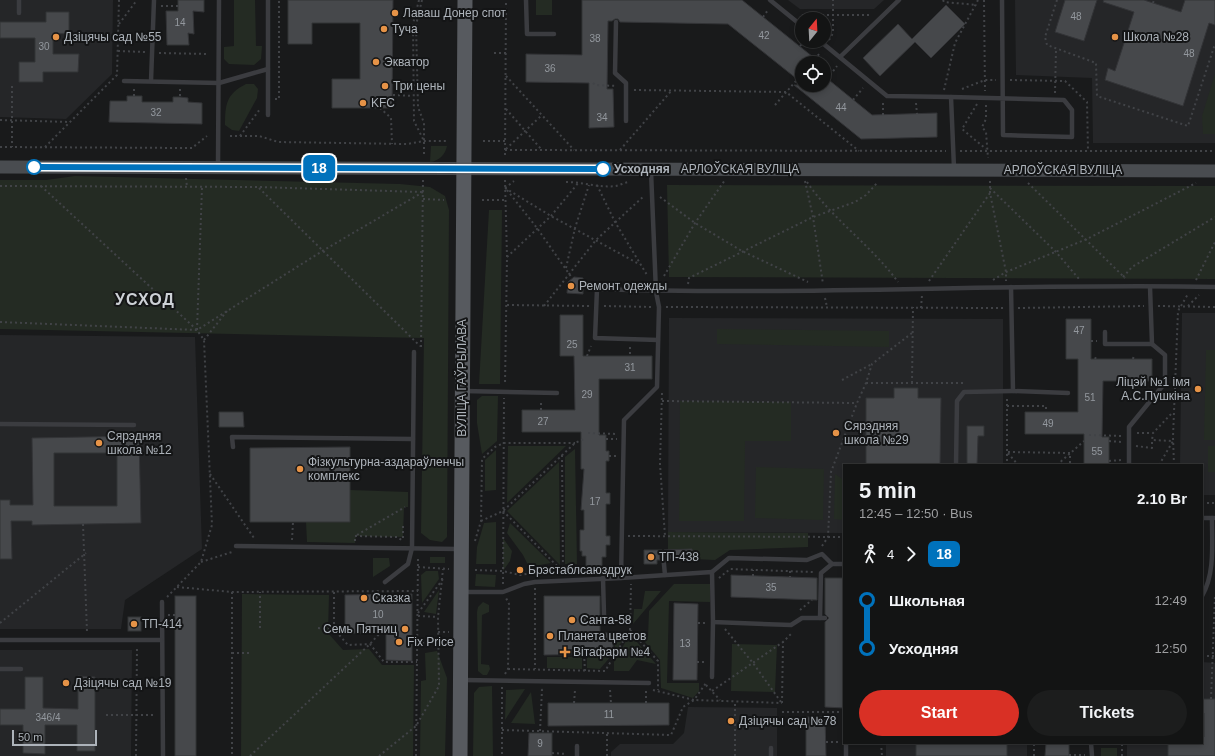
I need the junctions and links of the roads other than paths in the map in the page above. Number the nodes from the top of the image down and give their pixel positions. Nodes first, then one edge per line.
1 (19, 0) edge
2 (154, 0) edge
3 (219, 0) edge
4 (268, 0) edge
5 (465, 0) edge
6 (526, 0) edge
7 (770, 0) edge
8 (899, 0) edge
9 (1002, 0) edge
10 (19, 13) dead end
11 (795, 20) edge
12 (616, 22) dead end
13 (554, 34) dead end
14 (829, 48) edge
15 (840, 57) junction
16 (268, 69) junction
17 (124, 81) dead end
18 (151, 81) junction
19 (219, 83) junction
20 (951, 97) junction
21 (1003, 99) junction
22 (268, 115) dead end
23 (626, 121) dead end
24 (0, 167) edge
25 (218, 167) junction
26 (464, 169) junction
27 (650, 169) junction
28 (954, 170) junction
29 (1215, 171) edge
30 (1009, 287) junction
31 (1150, 287) junction
32 (1215, 287) edge
33 (656, 292) junction
34 (1105, 332) dead end
35 (658, 340) junction
36 (1152, 344) junction
37 (414, 352) dead end
38 (462, 391) junction
39 (1013, 391) junction
40 (557, 392) dead end
41 (1068, 393) dead end
42 (0, 424) edge
43 (134, 425) dead end
44 (413, 439) junction
45 (233, 448) dead end
46 (956, 464) edge
47 (1129, 464) edge
48 (1203, 518) edge
49 (1214, 518) edge
50 (236, 546) dead end
51 (468, 547) junction
52 (412, 548) junction
53 (663, 554) dead end
54 (832, 564) junction
55 (843, 564) edge
56 (712, 572) junction
57 (665, 575) junction
58 (604, 578) junction
59 (621, 578) junction
60 (385, 582) dead end
61 (462, 592) junction
62 (1203, 594) edge
63 (162, 602) road end
64 (604, 614) dead end
65 (820, 618) junction
66 (826, 618) dead end
67 (713, 622) junction
68 (0, 640) edge
69 (161, 640) junction
70 (0, 669) edge
71 (21, 669) dead end
72 (712, 677) dead end
73 (462, 680) junction
74 (649, 683) dead end
75 (846, 744) edge
76 (1091, 744) edge
77 (577, 746) dead end
78 (771, 748) dead end
79 (163, 756) edge
80 (460, 756) edge
81 (577, 756) edge
82 (771, 756) edge
83 (846, 756) edge
84 (1092, 756) edge

1 - 10 lane
2 - 18 lane
3 - 19 lane
4 - 16 lane
5 - 26 main road, ВУЛІЦА ГАЎРЫЛАВА
6 - 13 lane
7 - 11 lane
8 - 15 lane
9 - 21 lane
12 - 23 lane
14 - 15 lane
15 - 20 lane
16 - 19 lane
16 - 22 lane
17 - 18 lane
18 - 19 lane
19 - 25 lane
20 - 21 lane
20 - 28 lane
21 - 21 lane
24 - 25 street, АРЛОЎСКАЯ ВУЛІЦА
25 - 26 street, АРЛОЎСКАЯ ВУЛІЦА
26 - 27 street, АРЛОЎСКАЯ ВУЛІЦА
26 - 38 main road, ВУЛІЦА ГАЎРЫЛАВА
27 - 28 street, АРЛОЎСКАЯ ВУЛІЦА
27 - 33 lane
28 - 29 street, АРЛОЎСКАЯ ВУЛІЦА
30 - 31 lane
30 - 33 lane
30 - 39 lane
31 - 32 lane
31 - 36 lane
33 - 35 lane
33 - 35 lane
34 - 36 lane
35 - 59 lane
36 - 47 lane
37 - 44 lane
38 - 40 lane
38 - 51 main road, ВУЛІЦА ГАЎРЫЛАВА
39 - 41 lane
39 - 46 lane
42 - 43 lane
44 - 45 lane
44 - 52 lane
48 - 49 lane
49 - 62 lane
50 - 52 lane
51 - 52 lane
51 - 61 main road, ВУЛІЦА ГАЎРЫЛАВА
52 - 60 lane
53 - 57 lane
54 - 55 lane
54 - 56 lane
54 - 65 lane
56 - 57 lane
56 - 67 lane
57 - 59 lane
58 - 59 lane
58 - 61 lane
58 - 64 lane
61 - 73 main road, ВУЛІЦА ГАЎРЫЛАВА
63 - 69 lane
65 - 66 lane
65 - 67 lane
67 - 72 lane
68 - 69 lane
69 - 79 lane
70 - 71 lane
73 - 74 lane
73 - 80 main road, ВУЛІЦА ГАЎРЫЛАВА
75 - 83 lane
76 - 84 lane
77 - 81 lane
78 - 82 lane

